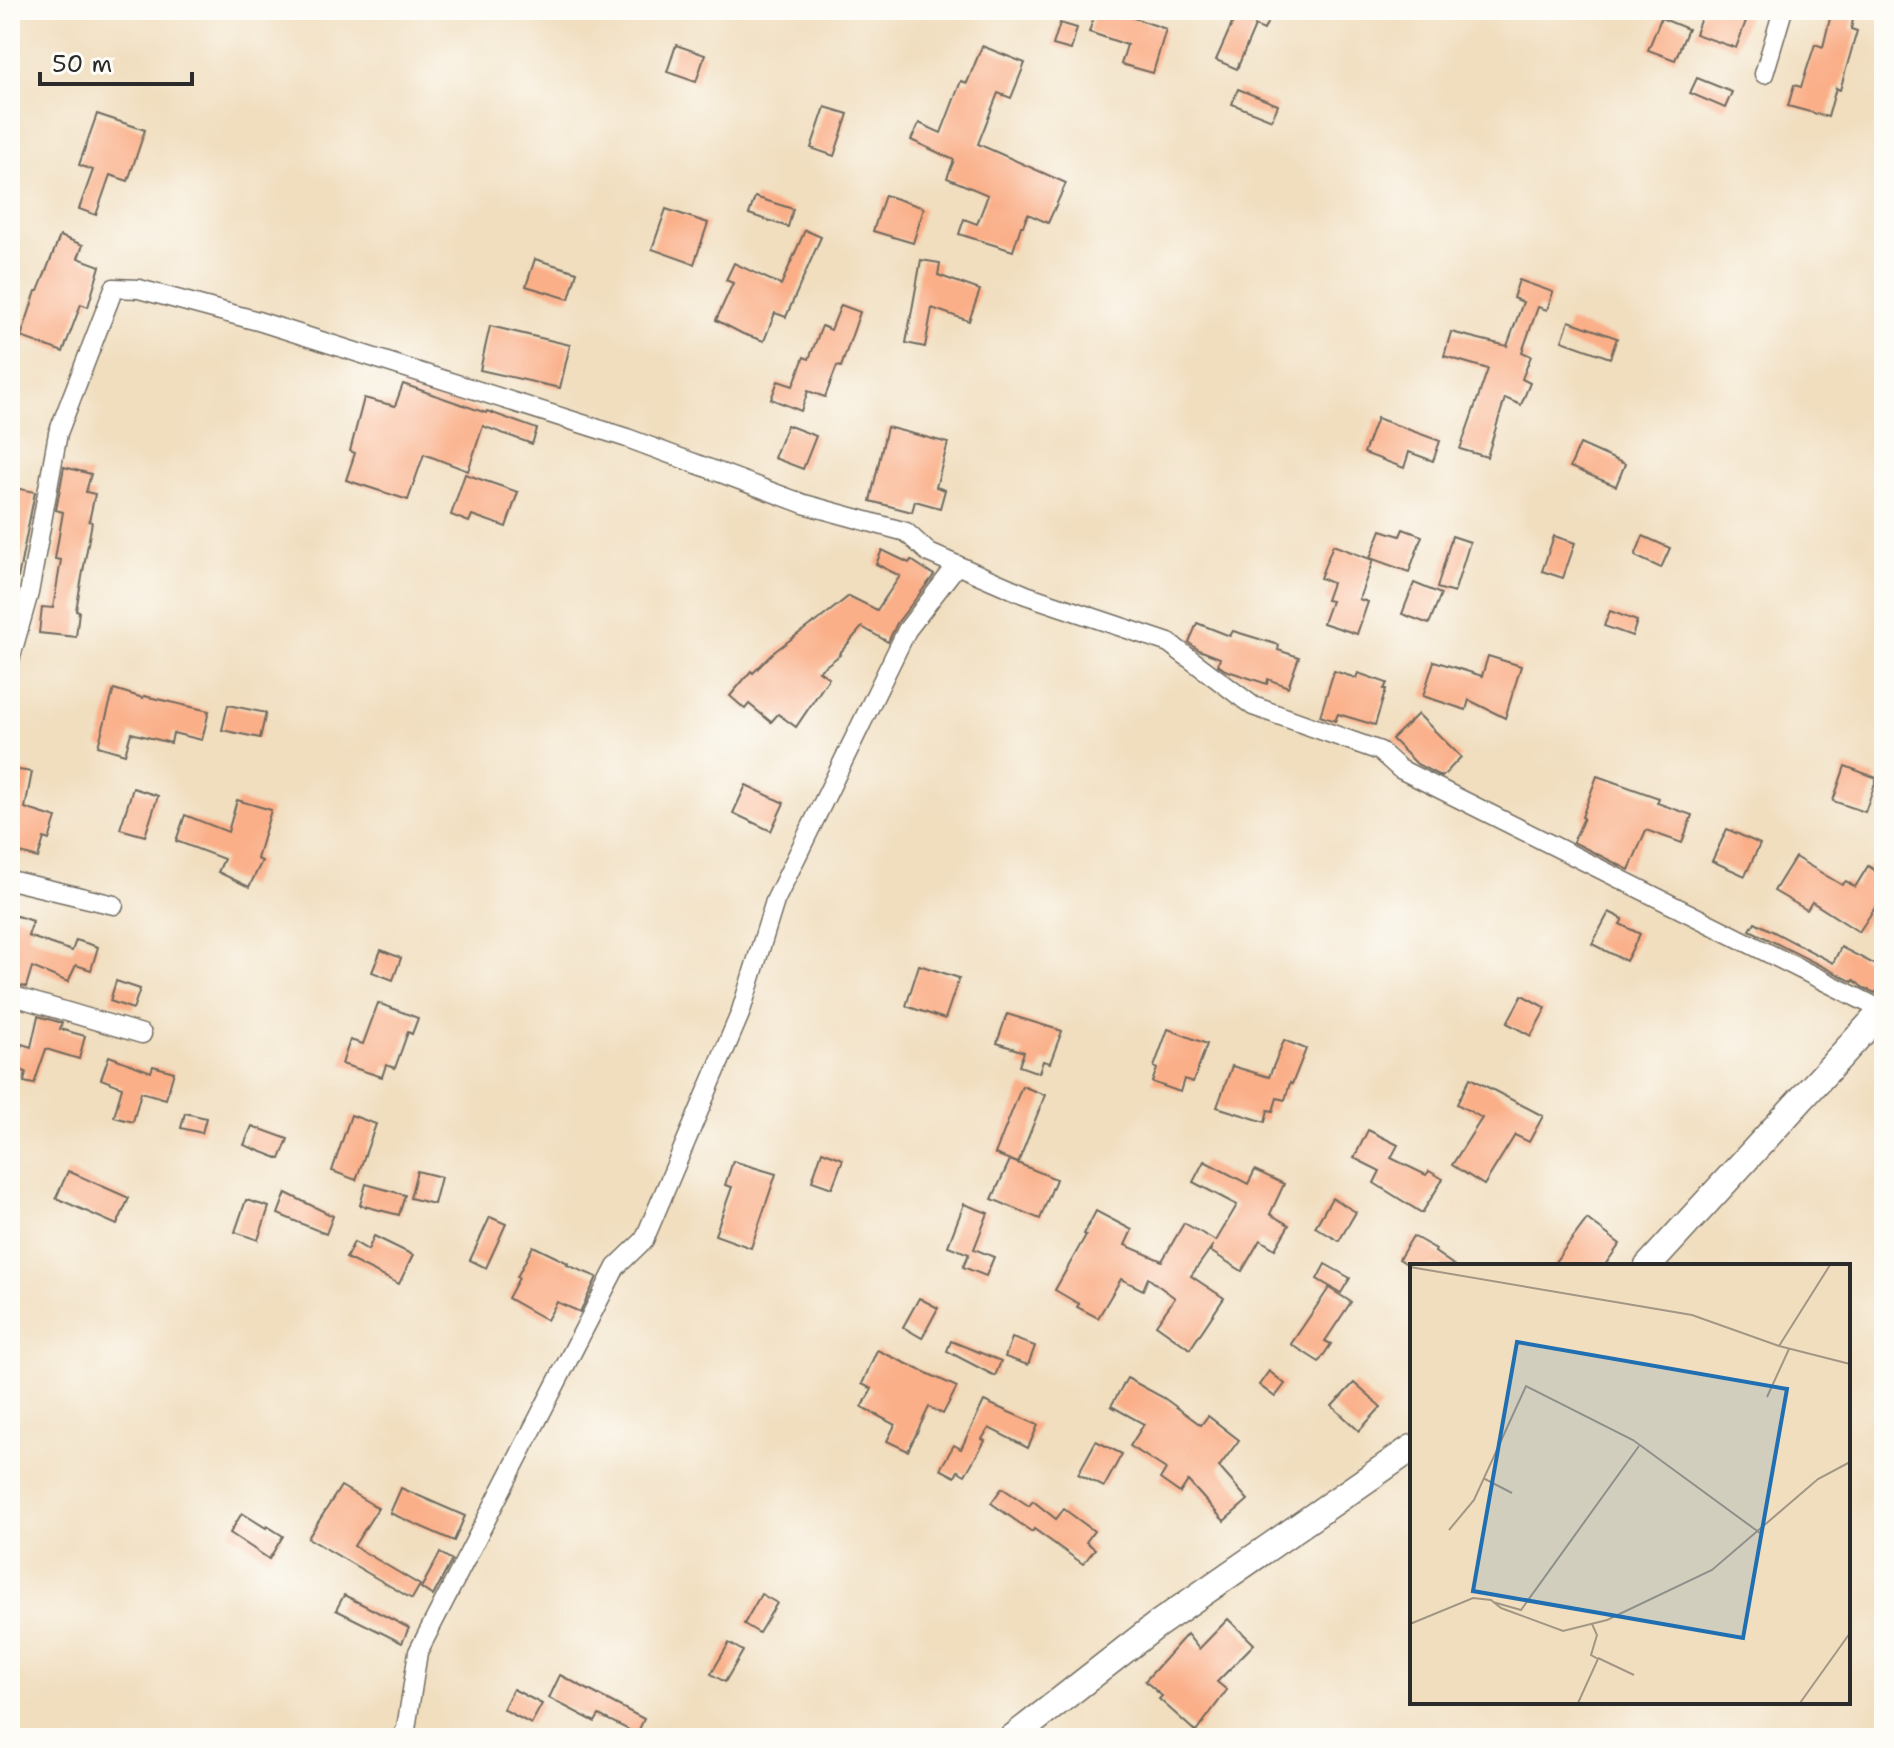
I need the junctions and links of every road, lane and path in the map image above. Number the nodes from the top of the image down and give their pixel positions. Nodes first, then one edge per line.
1 (1783, 10) edge
2 (1764, 74) dead end
3 (957, 565) junction
4 (10, 660) edge
5 (10, 880) edge
6 (114, 905) dead end
7 (10, 995) edge
8 (1883, 1010) edge
9 (142, 1034) dead end
10 (1650, 1264) edge
11 (1410, 1449) edge
12 (401, 1738) edge
13 (1012, 1738) edge

1 - 2 street
3 - 4 street
3 - 8 street
3 - 12 street
5 - 6 street
7 - 9 street
8 - 10 street
11 - 13 street

